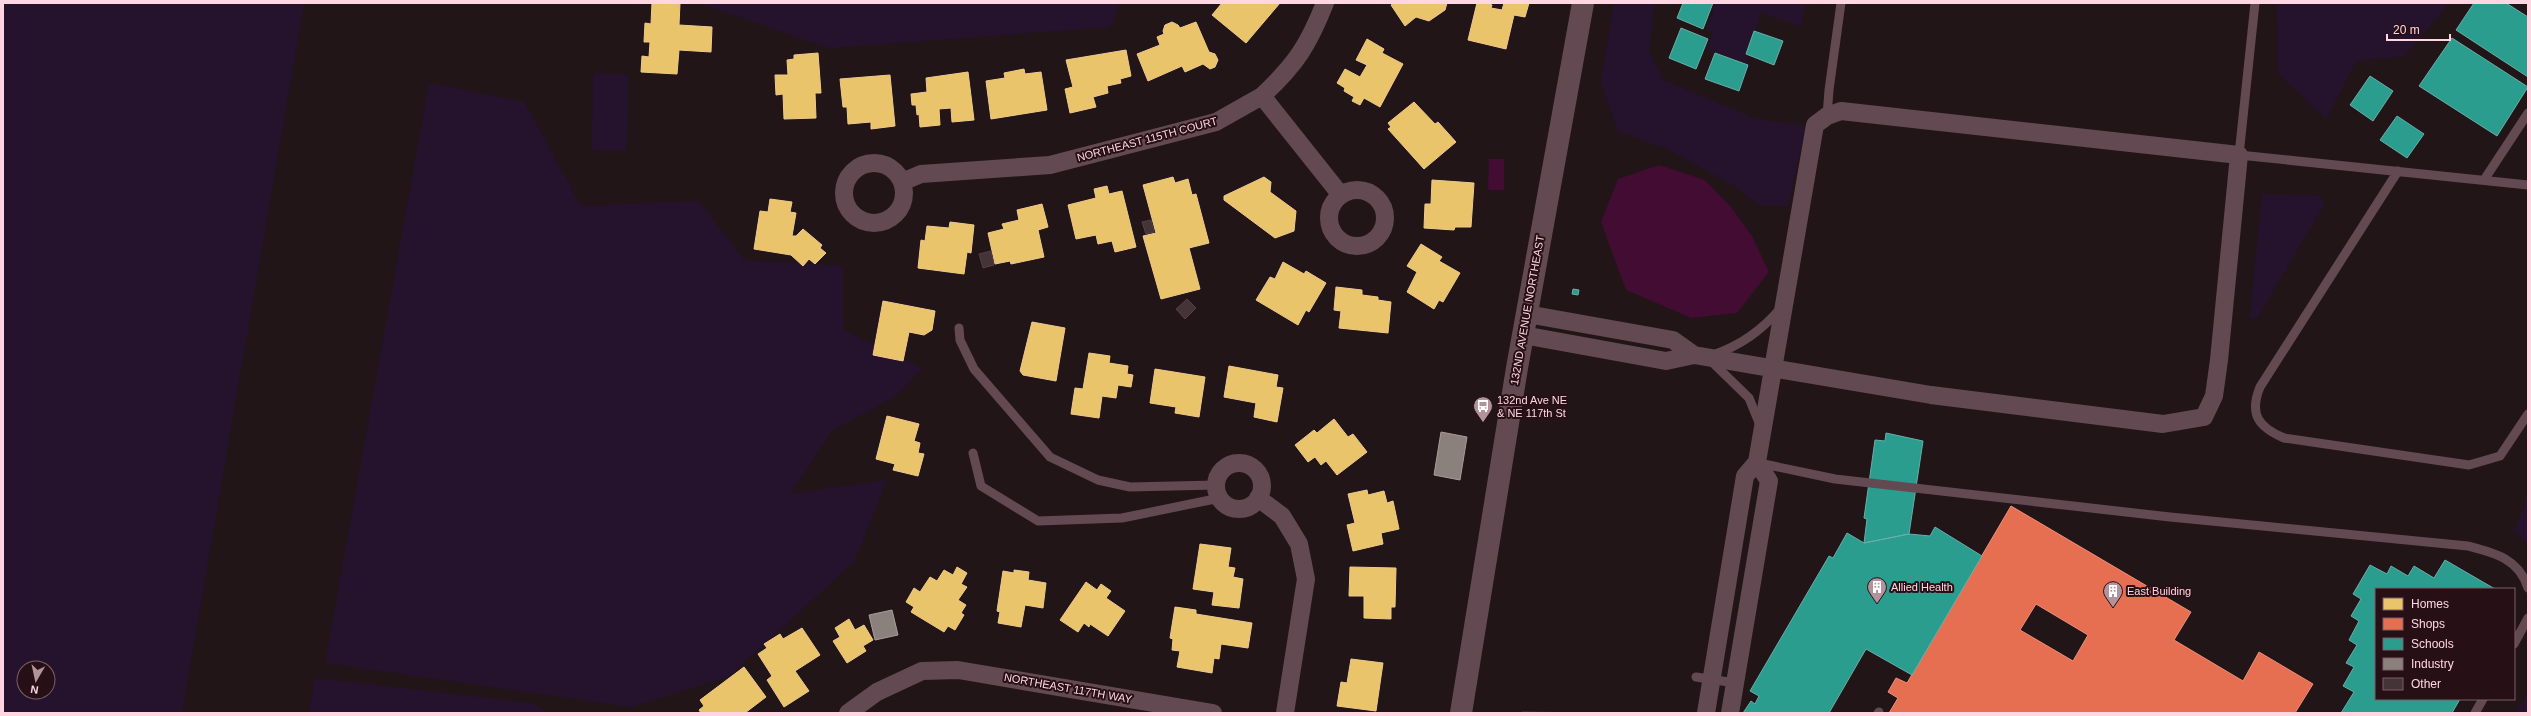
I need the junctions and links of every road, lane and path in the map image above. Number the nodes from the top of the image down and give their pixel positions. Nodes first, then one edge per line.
1 (1325, 3) edge
2 (1583, 3) edge
3 (1841, 3) edge
4 (2255, 3) edge
5 (1262, 96) junction
6 (2528, 113) edge
7 (1828, 116) junction
8 (2239, 155) junction
9 (2398, 171) junction
10 (2484, 180) junction
11 (902, 182) dead end
12 (2528, 185) edge
13 (1340, 194) dead end
14 (1784, 305) junction
15 (1526, 314) junction
16 (959, 328) dead end
17 (1523, 335) junction
18 (1700, 356) junction
19 (1772, 369) junction
20 (2528, 414) edge
21 (1762, 432) junction
22 (973, 453) dead end
23 (1757, 462) junction
24 (1218, 492) junction
25 (1258, 498) junction
26 (2528, 588) edge
27 (2528, 618) edge
28 (2515, 642) edge
29 (1704, 678) junction
30 (1735, 683) junction
31 (2482, 700) edge
32 (848, 713) edge
33 (1213, 713) edge
34 (1285, 713) edge
35 (1461, 713) edge
36 (1706, 713) edge
37 (1730, 713) edge
38 (2475, 713) edge

1 - 5 street, NORTHEAST 115TH COURT
2 - 15 street, 132ND AVENUE NORTHEAST
3 - 7 lane
4 - 8 lane
5 - 11 street, NORTHEAST 115TH COURT
5 - 13 street
6 - 10 lane
7 - 8 street
7 - 14 street
8 - 9 lane
8 - 19 street
9 - 10 lane
9 - 20 lane
10 - 12 lane
14 - 18 lane
14 - 19 street
15 - 17 street, 132ND AVENUE NORTHEAST
15 - 18 street
16 - 24 lane
17 - 18 street
17 - 35 street, 132ND AVENUE NORTHEAST
18 - 19 street
18 - 21 lane
19 - 21 street
21 - 23 street
22 - 24 lane
23 - 26 lane
23 - 29 street
23 - 30 street
24 - 25 street
24 - 25 street
25 - 34 street
27 - 28 lane
29 - 30 lane
29 - 36 street
30 - 37 street
31 - 38 lane
32 - 33 street, NORTHEAST 117TH WAY

